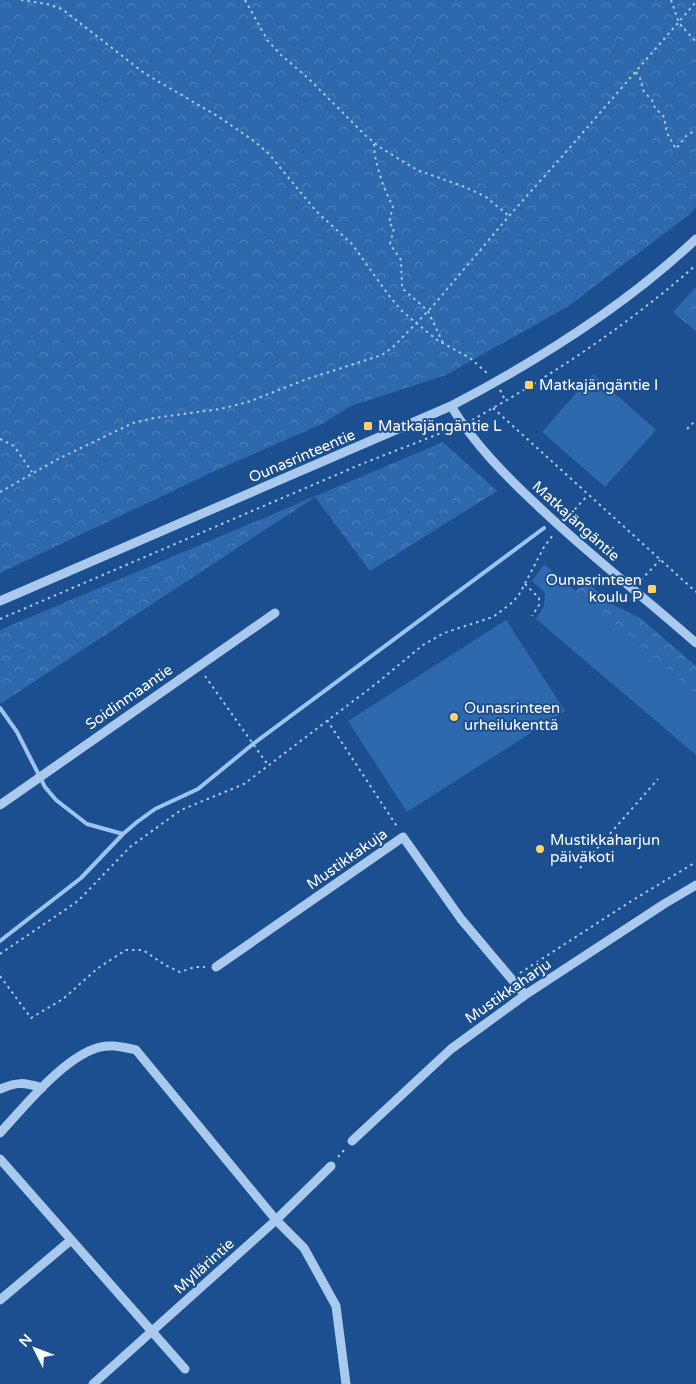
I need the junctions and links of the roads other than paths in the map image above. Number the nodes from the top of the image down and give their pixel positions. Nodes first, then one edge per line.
1 (696, 238) edge
2 (451, 406) junction
3 (0, 601) edge
4 (275, 612) dead end
5 (695, 639) edge
6 (0, 805) edge
7 (696, 885) edge
8 (216, 967) road end
9 (525, 995) junction
10 (42, 1088) junction
11 (0, 1089) edge
12 (0, 1133) edge
13 (352, 1141) road end
14 (0, 1159) edge
15 (330, 1168) road end
16 (276, 1220) junction
17 (72, 1240) junction
18 (0, 1300) edge
19 (152, 1331) junction
20 (185, 1369) dead end
21 (93, 1384) edge
22 (346, 1384) edge

1 - 2 street, Ounasrinteentie
2 - 3 street, Ounasrinteentie
2 - 5 street, Matkajängäntie
4 - 6 street, Soidinmaantie
7 - 9 street, Mustikkaharju
8 - 9 street, Mustikkakuja
9 - 13 street, Mustikkaharju
10 - 11 street
10 - 12 street
10 - 16 street
14 - 17 street
15 - 16 street, Myllärintie
16 - 19 street, Myllärintie
16 - 22 street
17 - 18 street
17 - 19 street
19 - 20 street
19 - 21 street, Myllärintie

